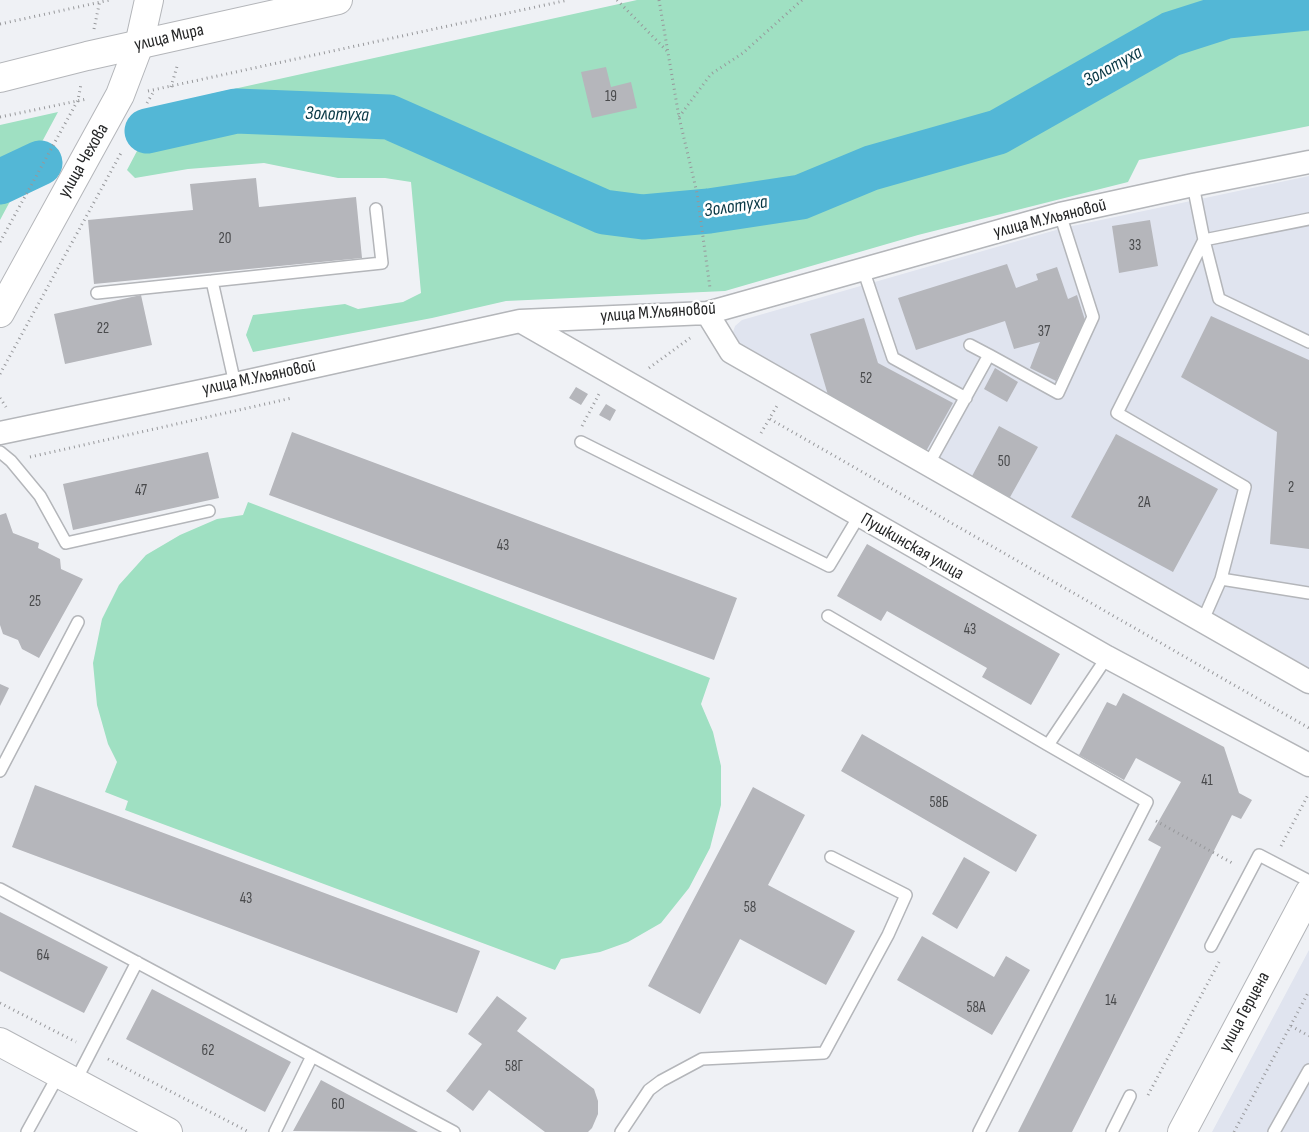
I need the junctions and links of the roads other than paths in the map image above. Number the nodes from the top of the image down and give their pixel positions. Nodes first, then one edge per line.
1 (149, 0) edge
2 (338, 0) edge
3 (139, 45) junction
4 (0, 78) edge
5 (1309, 162) edge
6 (1193, 185) junction
7 (376, 209) dead end
8 (1060, 214) junction
9 (1309, 219) edge
10 (1204, 240) junction
11 (863, 269) junction
12 (212, 281) junction
13 (97, 293) dead end
14 (0, 313) edge
15 (707, 313) junction
16 (520, 321) junction
17 (1309, 342) edge
18 (970, 345) dead end
19 (989, 356) junction
20 (235, 384) junction
21 (966, 398) junction
22 (0, 433) edge
23 (580, 438) road end
24 (0, 452) edge
25 (928, 465) junction
26 (209, 511) dead end
27 (859, 516) junction
28 (1221, 580) junction
29 (1309, 593) edge
30 (828, 616) dead end
31 (1203, 620) junction
32 (78, 622) dead end
33 (1106, 657) junction
34 (1309, 682) edge
35 (1048, 745) junction
36 (1309, 765) edge
37 (0, 771) edge
38 (831, 856) dead end
39 (1309, 881) edge
40 (0, 889) edge
41 (1309, 893) edge
42 (1211, 946) dead end
43 (136, 962) junction
44 (0, 1042) edge
45 (312, 1056) junction
46 (1309, 1070) edge
47 (67, 1078) junction
48 (1130, 1096) dead end
49 (27, 1132) edge
50 (168, 1132) edge
51 (276, 1132) edge
52 (454, 1132) edge
53 (621, 1132) edge
54 (979, 1132) edge
55 (1112, 1132) edge
56 (1182, 1132) edge
57 (1274, 1132) edge

1 - 3 main road, улица Чехова
2 - 3 main road, улица Мира
3 - 4 main road, улица Мира
3 - 14 main road, улица Чехова
5 - 6 street, улица М.Ульяновой
6 - 8 street, улица М.Ульяновой
6 - 10 lane
7 - 12 lane
8 - 11 street, улица М.Ульяновой
8 - 19 lane
9 - 10 lane
10 - 17 lane
10 - 28 lane
11 - 15 street, улица М.Ульяновой
11 - 21 lane
12 - 13 lane
12 - 20 lane
15 - 16 street, улица М.Ульяновой
15 - 25 street
16 - 20 street, улица М.Ульяновой
16 - 27 street, Пушкинская улица
18 - 19 lane
19 - 21 lane
20 - 22 street, улица М.Ульяновой
21 - 25 lane
23 - 27 lane
24 - 26 lane
25 - 31 street
27 - 33 street, Пушкинская улица
28 - 29 lane
28 - 31 lane
30 - 35 lane
31 - 34 street
32 - 37 lane
33 - 35 lane
33 - 36 street, Пушкинская улица
35 - 54 lane
38 - 53 lane
39 - 42 lane
40 - 43 lane
41 - 56 main road, улица Герцена
43 - 45 lane
43 - 47 lane
44 - 47 main road
45 - 51 lane
45 - 52 lane
46 - 57 lane
47 - 49 lane
47 - 50 main road
48 - 55 lane

